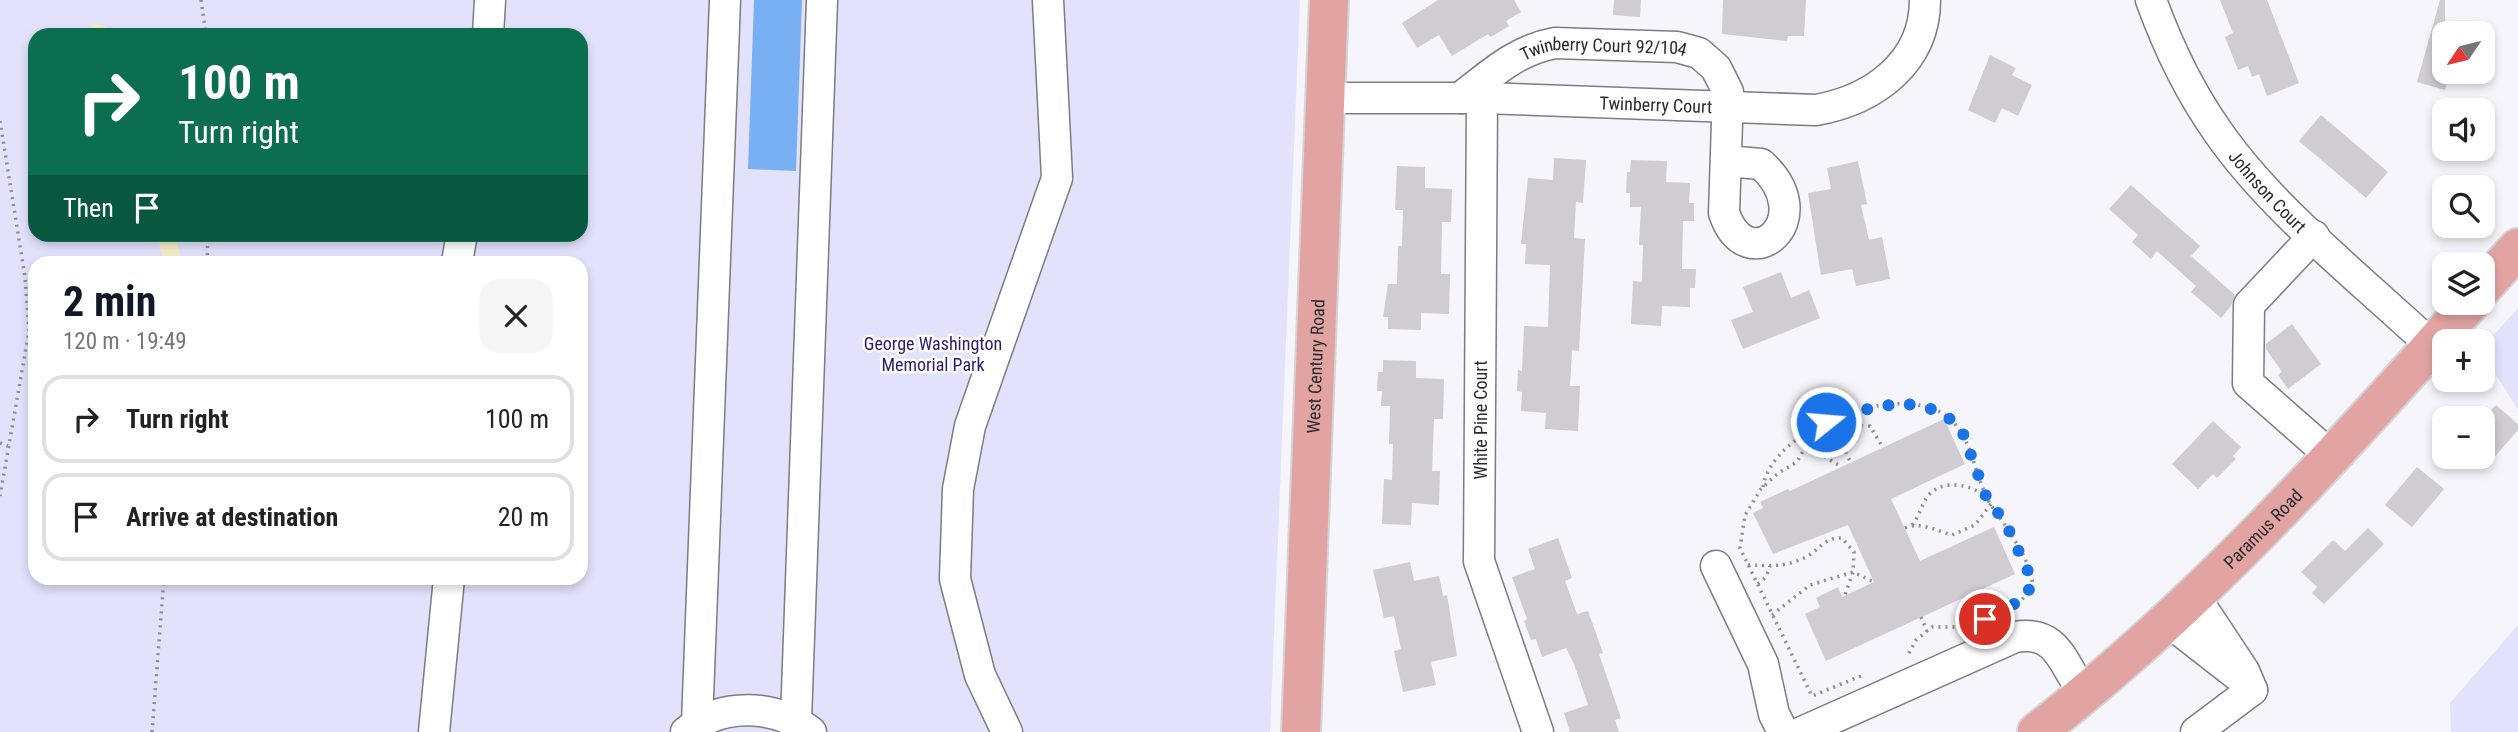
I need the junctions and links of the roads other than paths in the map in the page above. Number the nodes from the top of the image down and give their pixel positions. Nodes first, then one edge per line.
1 (490, 0) edge
2 (724, 0) edge
3 (822, 0) edge
4 (1048, 0) edge
5 (1329, 0) edge
6 (1925, 0) edge
7 (2151, 0) edge
8 (488, 28) edge
9 (1325, 98) junction
10 (1471, 98) junction
11 (1727, 107) junction
12 (1726, 161) dead end
13 (2315, 236) junction
14 (2518, 248) edge
15 (2495, 274) edge
16 (2459, 315) edge
17 (2447, 329) edge
18 (2432, 346) joint
19 (2332, 457) junction
20 (1716, 566) dead end
21 (448, 585) edge
22 (2182, 610) junction
23 (2085, 695) junction
24 (804, 726) edge
25 (692, 728) edge
26 (434, 732) edge
27 (1007, 732) edge
28 (1301, 732) edge
29 (1538, 732) edge
30 (1783, 732) edge
31 (1802, 732) edge
32 (2037, 732) edge
33 (2196, 732) edge

1 - 8 street
2 - 25 street
3 - 24 street
4 - 27 street
5 - 9 main road, West Century Road
6 - 11 street, Twinberry Court
7 - 13 street, Johnson Court
9 - 10 street, Twinberry Court
9 - 28 main road, West Century Road
10 - 11 street, Twinberry Court
10 - 11 street, Twinberry Court 92/104
10 - 29 street, White Pine Court
11 - 12 street, Twinberry Court 92/104
13 - 18 street, Johnson Court
13 - 19 street
14 - 15 main road
16 - 17 main road, Paramus Road
18 - 19 main road, Paramus Road
19 - 22 main road, Paramus Road
20 - 30 street
21 - 26 street
22 - 23 main road, Paramus Road
22 - 33 street
23 - 31 street
23 - 32 main road, Paramus Road
24 - 25 street

